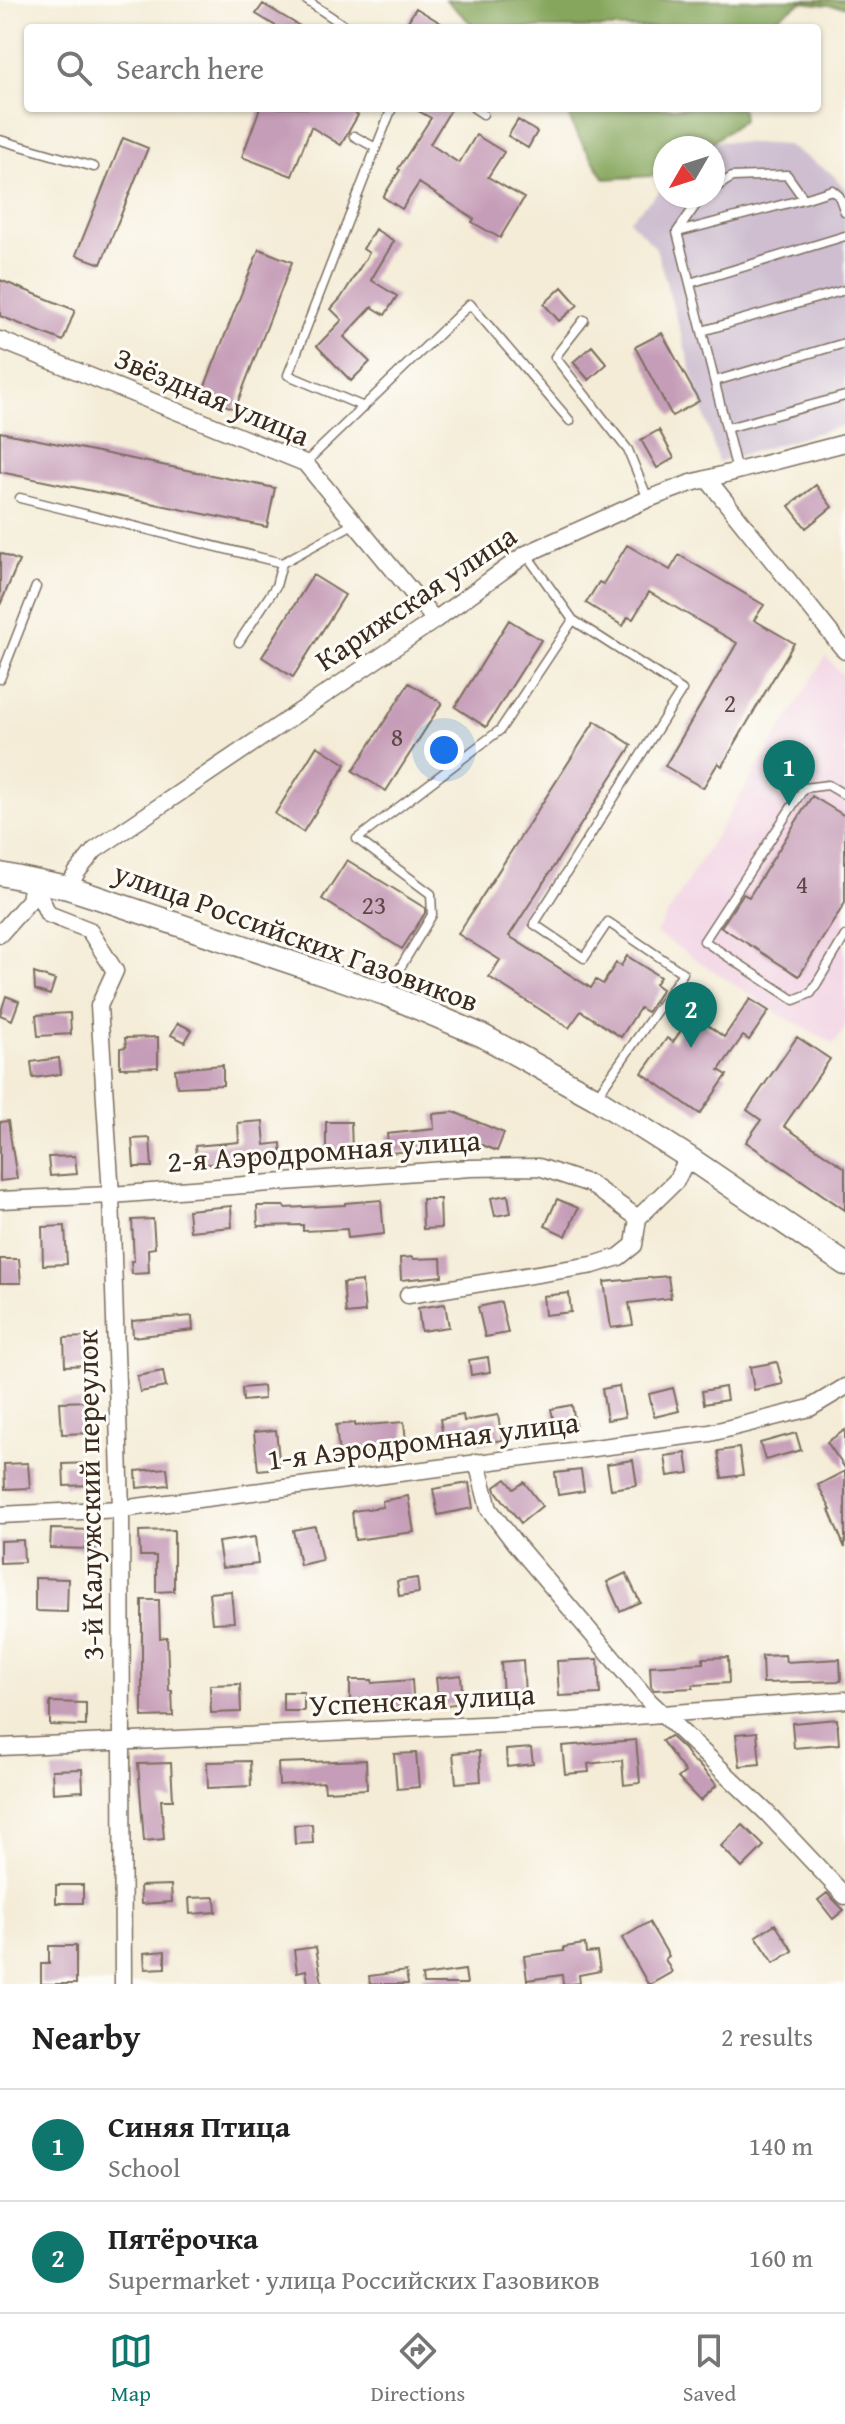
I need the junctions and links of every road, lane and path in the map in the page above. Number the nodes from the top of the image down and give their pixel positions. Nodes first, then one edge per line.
1 (306, 0) edge
2 (342, 24) edge
3 (390, 112) edge
4 (480, 112) edge
5 (483, 114) dead end
6 (354, 136) dead end
7 (0, 140) edge
8 (376, 148) junction
9 (94, 167) dead end
10 (725, 181) edge
11 (804, 199) junction
12 (694, 208) edge
13 (845, 212) edge
14 (677, 232) junction
15 (845, 236) edge
16 (690, 283) junction
17 (845, 290) edge
18 (584, 320) dead end
19 (702, 331) junction
20 (0, 340) edge
21 (845, 343) edge
22 (715, 381) junction
23 (845, 396) edge
24 (364, 407) junction
25 (570, 421) dead end
26 (727, 428) junction
27 (845, 443) edge
28 (305, 463) junction
29 (737, 472) junction
30 (708, 480) junction
31 (20, 498) dead end
32 (648, 499) junction
33 (355, 523) junction
34 (526, 554) junction
35 (282, 563) junction
36 (36, 587) dead end
37 (435, 620) junction
38 (573, 620) junction
39 (837, 630) edge
40 (239, 642) dead end
41 (845, 651) edge
42 (0, 679) edge
43 (845, 795) edge
44 (0, 874) edge
45 (33, 881) junction
46 (68, 888) junction
47 (0, 934) edge
48 (845, 936) edge
49 (385, 994) junction
50 (595, 1098) junction
51 (688, 1157) junction
52 (111, 1195) junction
53 (0, 1200) edge
54 (638, 1218) junction
55 (845, 1264) edge
56 (408, 1295) dead end
57 (845, 1387) edge
58 (477, 1462) junction
59 (121, 1509) junction
60 (0, 1515) edge
61 (845, 1700) edge
62 (663, 1714) junction
63 (122, 1741) junction
64 (0, 1747) edge
65 (845, 1896) edge
66 (123, 1984) edge

1 - 2 lane
3 - 8 lane
4 - 5 lane
6 - 8 lane
7 - 9 lane
8 - 24 lane
10 - 11 lane
11 - 13 lane
11 - 14 lane
12 - 14 lane
14 - 16 lane
15 - 16 lane
16 - 19 lane
17 - 19 lane
18 - 32 lane
19 - 22 lane
20 - 28 street, Звёздная улица
21 - 22 lane
22 - 26 lane
23 - 26 lane
24 - 25 lane
24 - 28 lane
26 - 29 lane
27 - 29 street, Карижская улица
28 - 33 street, Звёздная улица
29 - 30 street, Карижская улица
30 - 32 street, Карижская улица
30 - 39 street
31 - 35 lane
32 - 34 street, Карижская улица
33 - 35 lane
33 - 37 street, Звёздная улица
34 - 37 street, Карижская улица
34 - 38 lane
35 - 40 lane
36 - 42 lane
37 - 46 street, Карижская улица
38 - 49 lane
38 - 50 lane
39 - 41 street
43 - 48 lane
44 - 45 main road, улица Российских Газовиков
45 - 46 main road, улица Российских Газовиков
45 - 47 street
45 - 52 street, 3-й Калужский переулок
46 - 49 main road, улица Российских Газовиков
49 - 50 main road, улица Российских Газовиков
50 - 51 main road, улица Российских Газовиков
51 - 54 street
51 - 55 main road, улица Российских Газовиков
52 - 53 street, 2-я Аэродромная улица
52 - 54 street, 2-я Аэродромная улица
52 - 59 street, 3-й Калужский переулок
54 - 56 street
57 - 58 street, 1-я Аэродромная улица
58 - 59 street, 1-я Аэродромная улица
58 - 62 street
59 - 60 street, 1-я Аэродромная улица
59 - 63 street, 3-й Калужский переулок
61 - 62 street, Успенская улица
62 - 63 street, Успенская улица
62 - 65 street
63 - 64 street, Успенская улица
63 - 66 street, 3-й Калужский переулок

